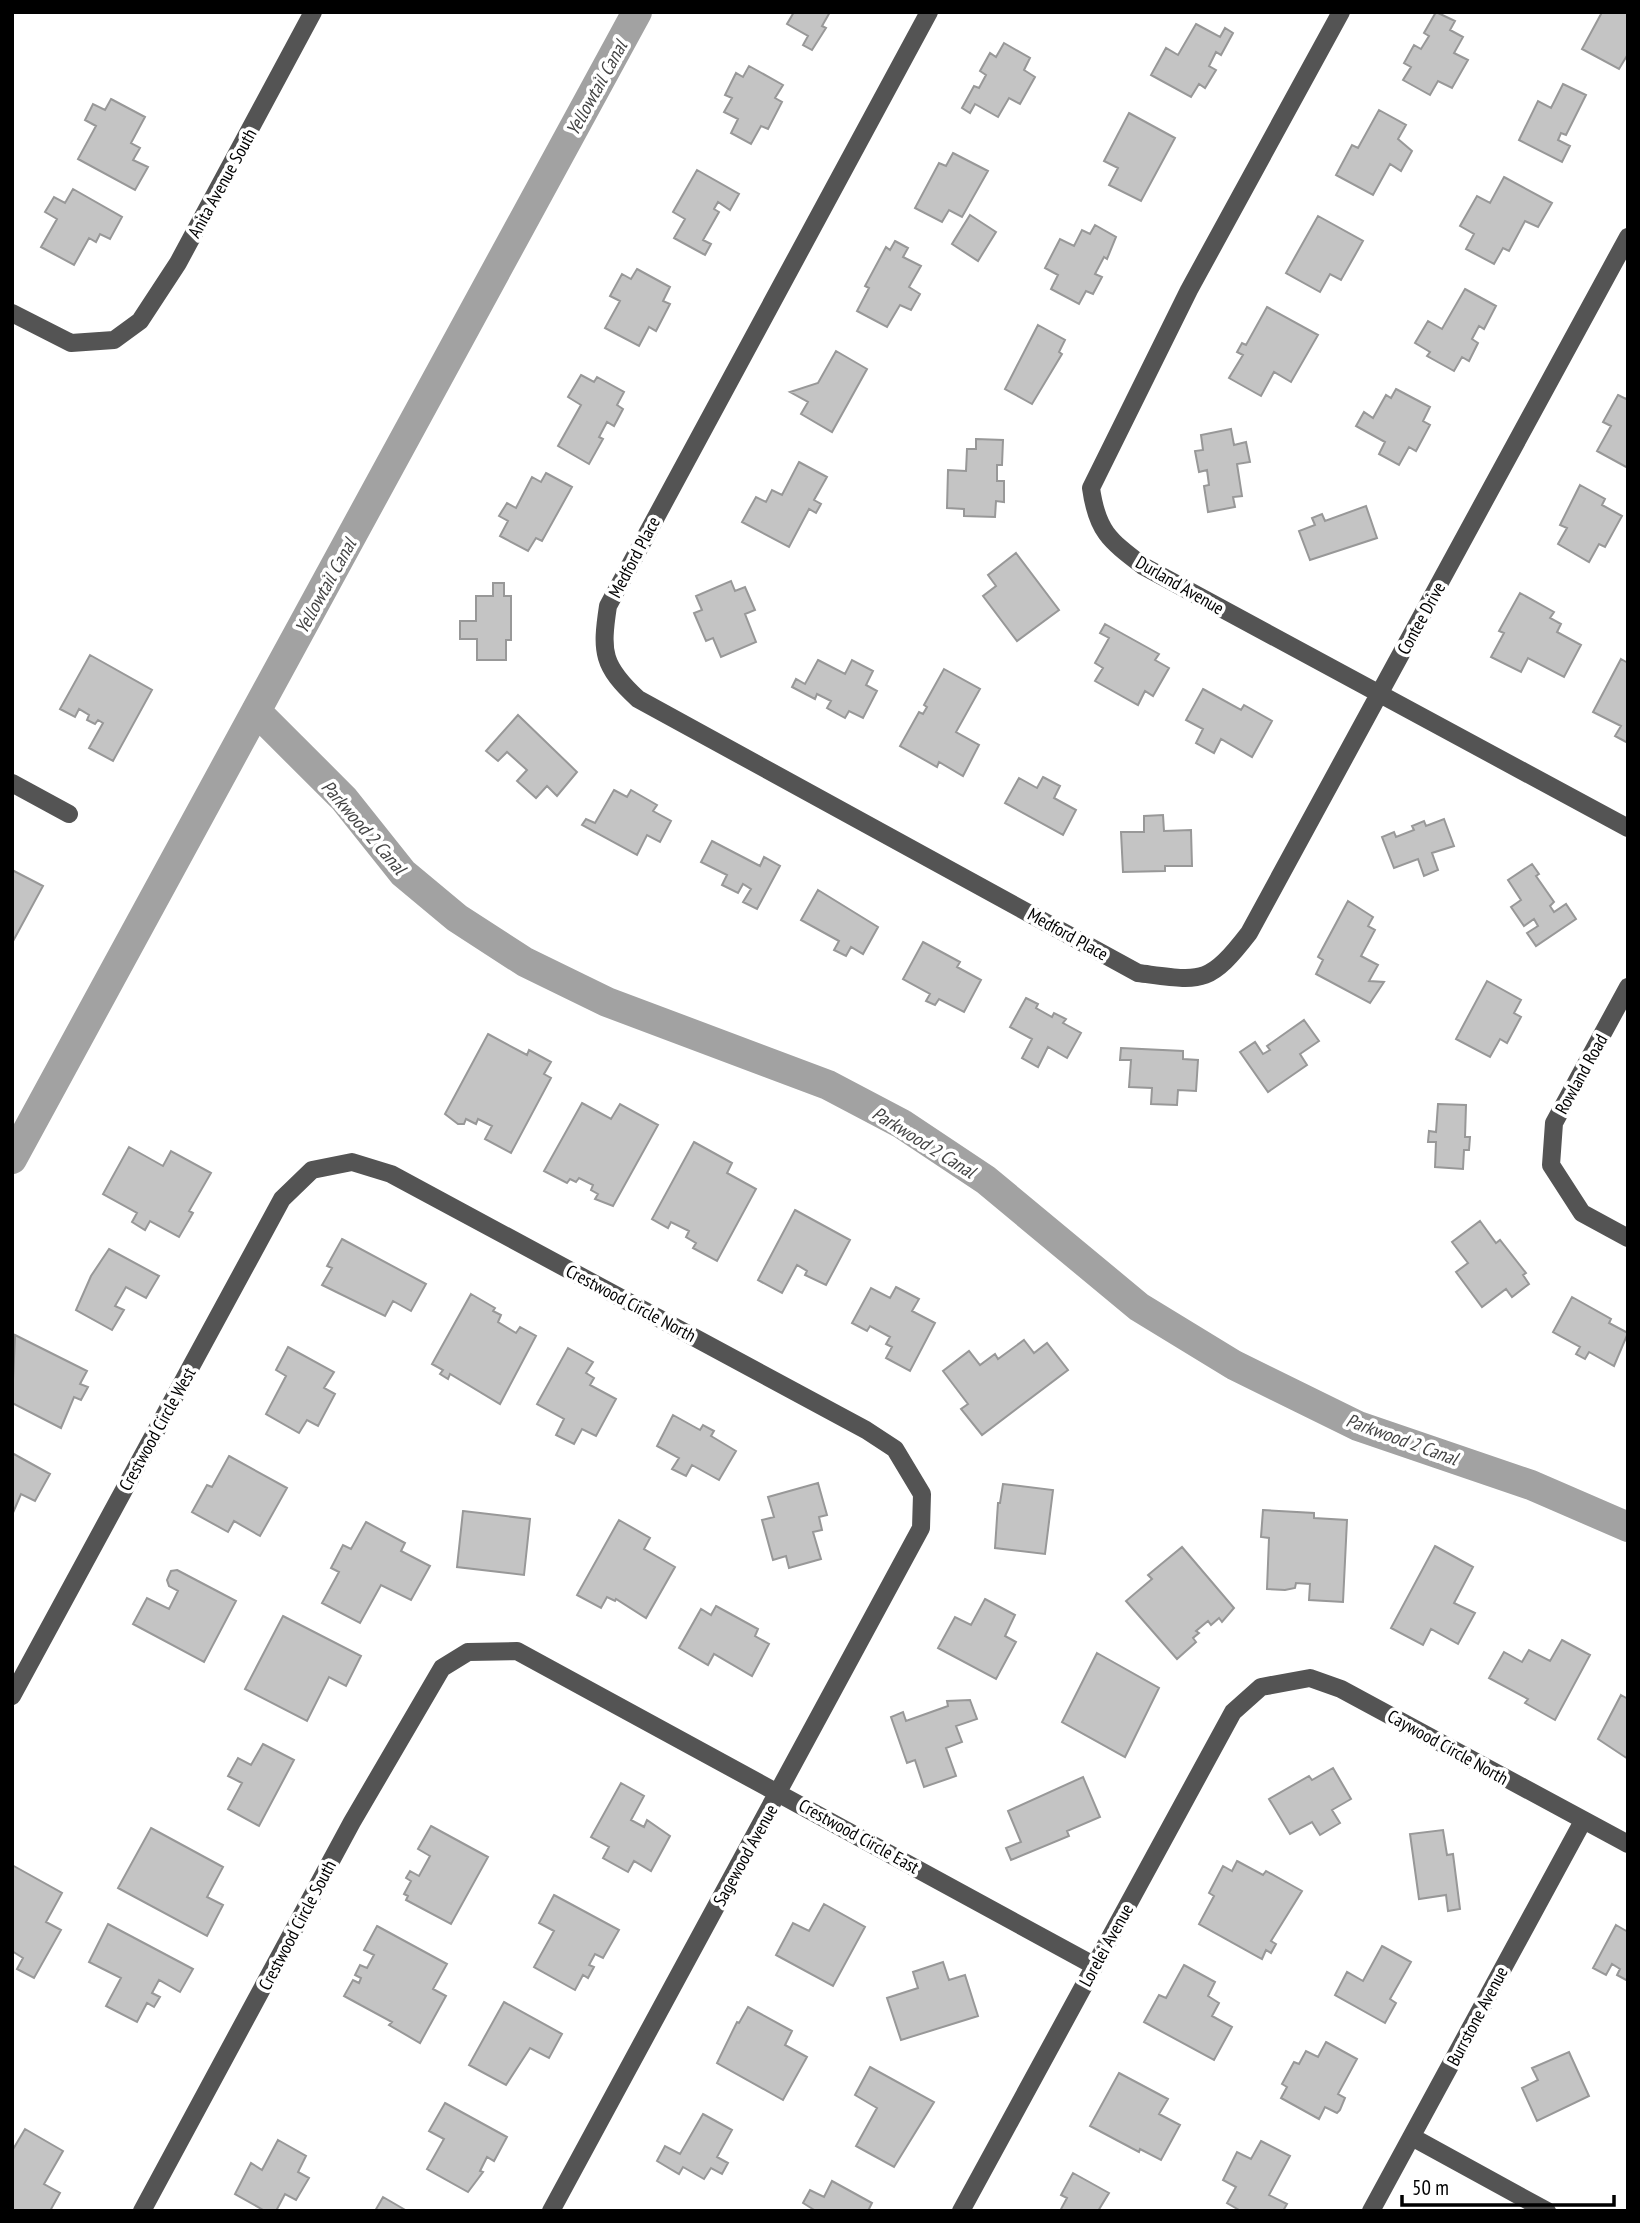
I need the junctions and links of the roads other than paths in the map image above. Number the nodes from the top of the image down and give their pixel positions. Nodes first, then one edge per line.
1 (313, 12) edge
2 (929, 12) edge
3 (1340, 12) edge
4 (1628, 237) edge
5 (12, 313) edge
6 (1380, 694) junction
7 (12, 783) edge
8 (69, 814) dead end
9 (1628, 828) edge
10 (1194, 980) joint
11 (1628, 987) edge
12 (312, 1170) joint
13 (1628, 1238) edge
14 (922, 1494) joint
15 (468, 1652) joint
16 (1261, 1687) joint
17 (12, 1696) edge
18 (779, 1792) junction
19 (1583, 1821) junction
20 (1628, 1844) edge
21 (1095, 1966) junction
22 (1412, 2137) junction
23 (142, 2211) edge
24 (551, 2211) edge
25 (961, 2211) edge
26 (1371, 2211) edge
27 (1547, 2211) edge

1 - 5 street, Anita Avenue South
2 - 10 street, Medford Place
3 - 6 street, Durland Avenue
4 - 6 street, Contee Drive
6 - 9 street, Durland Avenue
6 - 10 street, Contee Drive
7 - 8 street
11 - 13 street, Rowland Road
12 - 14 street, Crestwood Circle North
12 - 17 street, Crestwood Circle West
14 - 18 street, Sagewood Avenue
15 - 18 street, Crestwood Circle East
15 - 23 street, Crestwood Circle South
16 - 19 street, Caywood Circle North
16 - 21 street, Lorelei Avenue
18 - 21 street, Crestwood Circle East
18 - 24 street, Sagewood Avenue
19 - 20 street, Caywood Circle North
19 - 22 street, Burrstone Avenue
21 - 25 street, Lorelei Avenue
22 - 26 street, Burrstone Avenue
22 - 27 street

